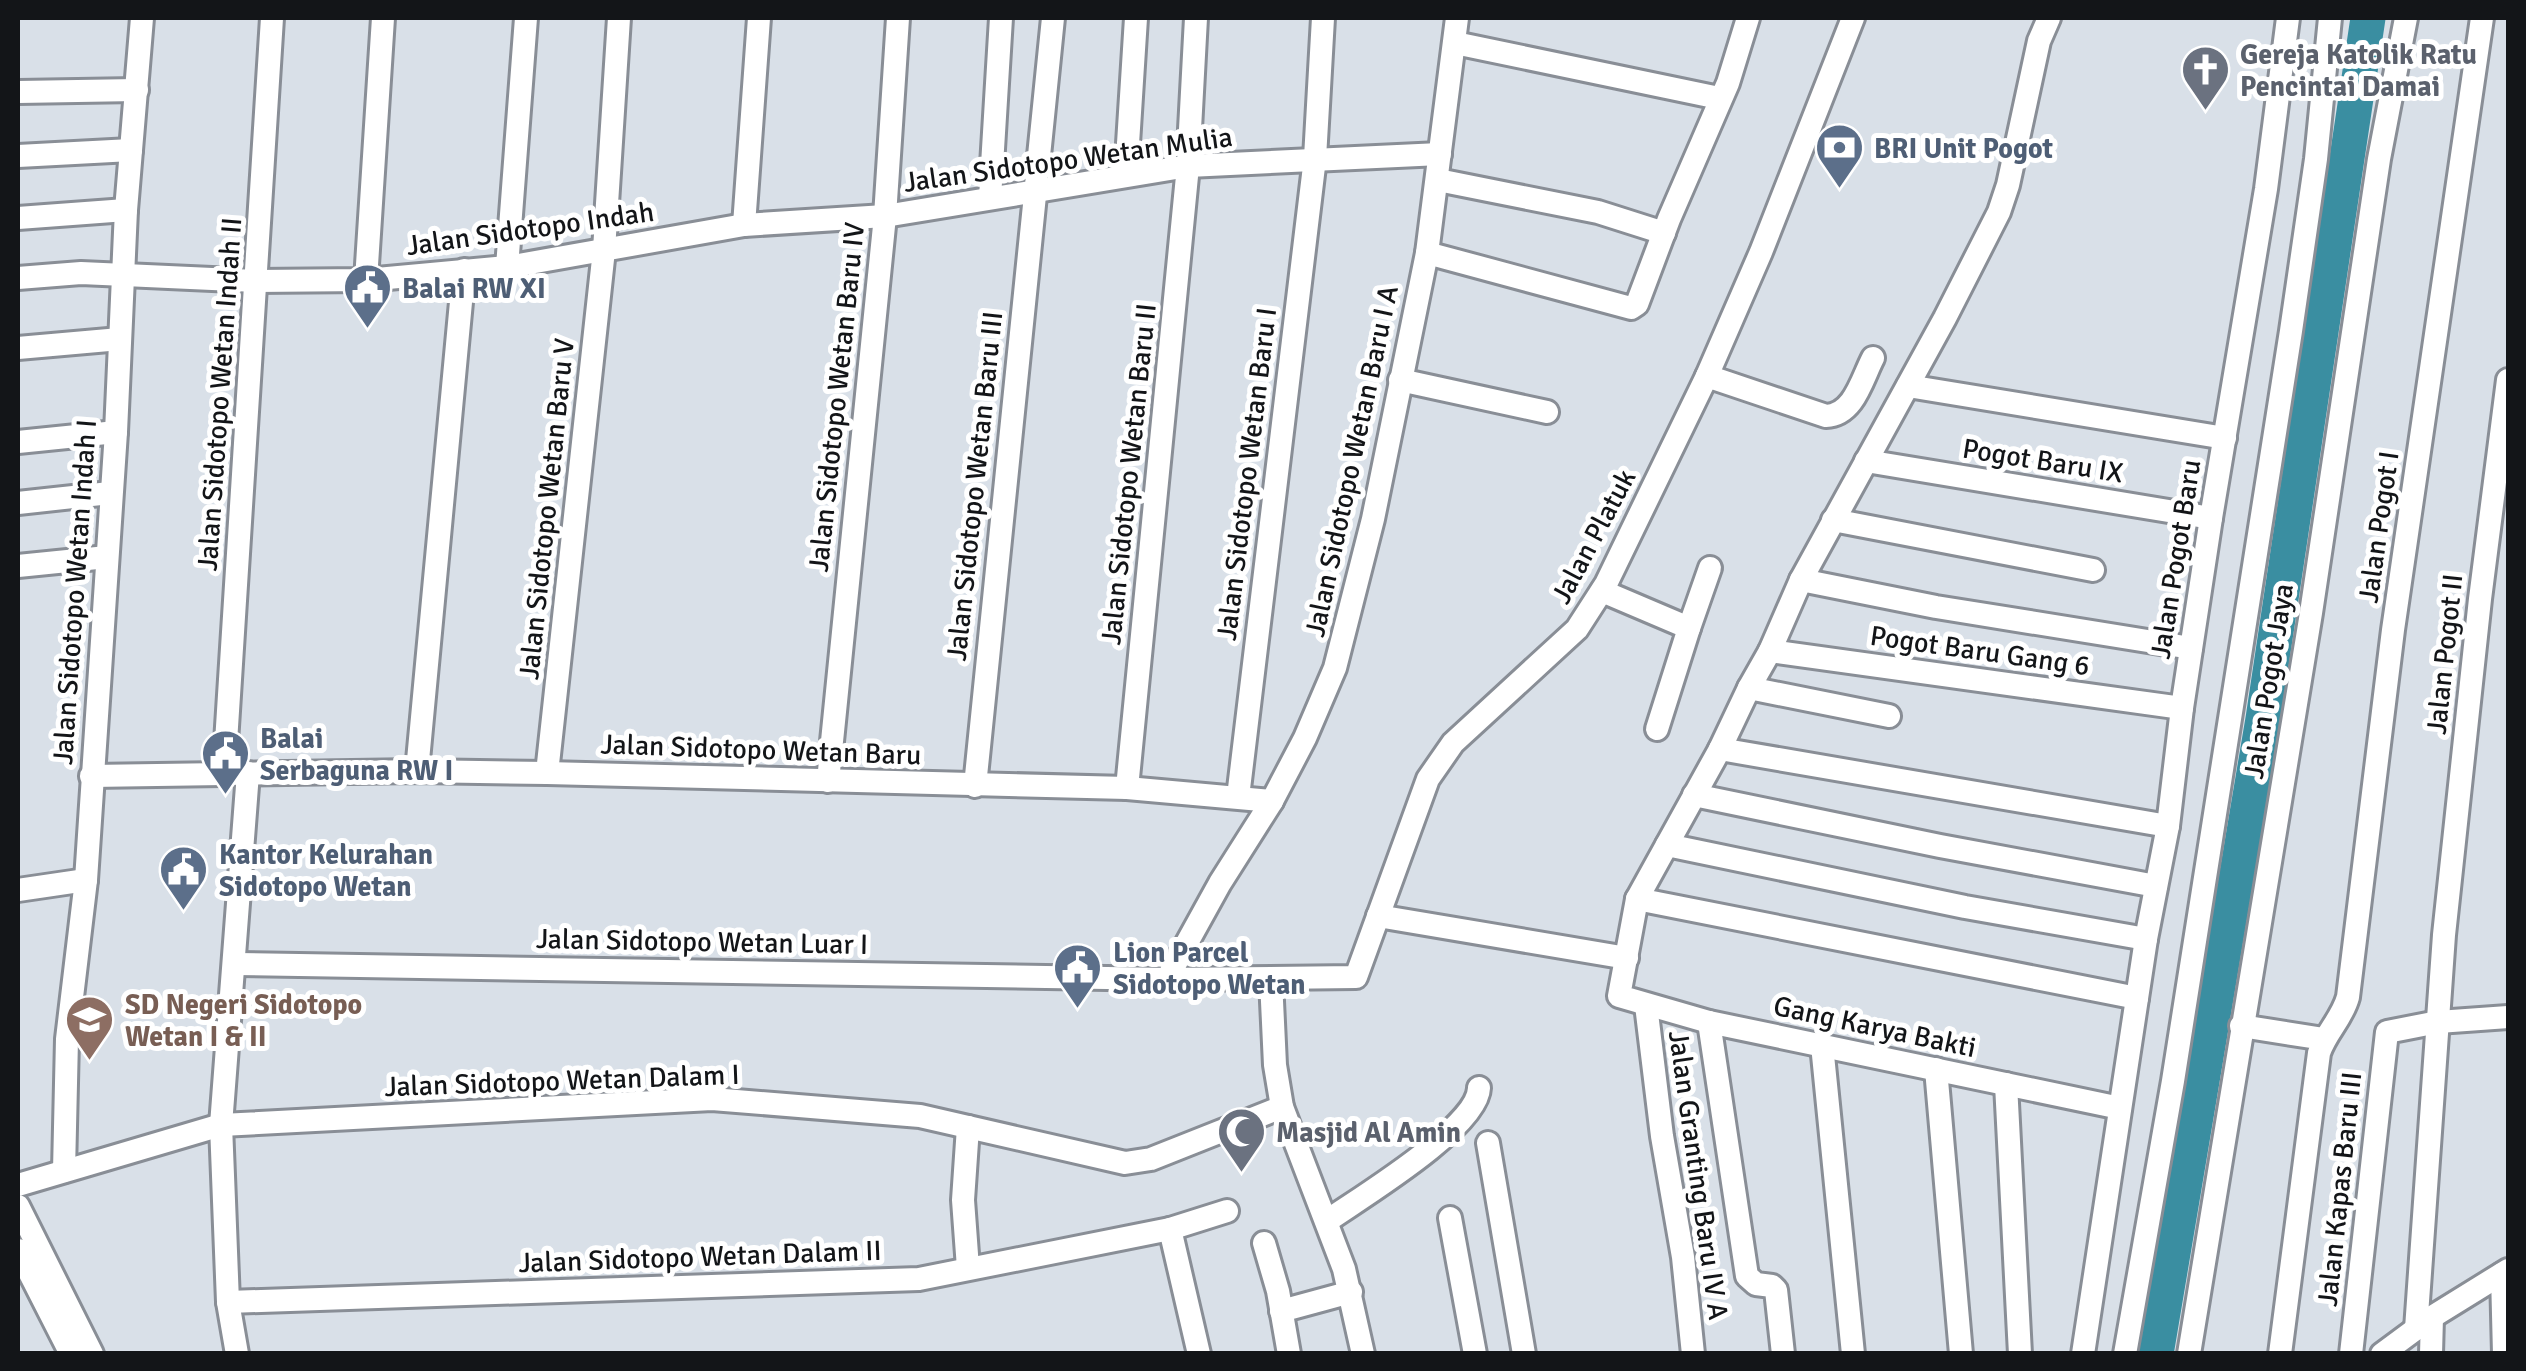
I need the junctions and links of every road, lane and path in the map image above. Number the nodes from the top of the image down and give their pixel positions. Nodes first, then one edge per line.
1 (142, 18) edge
2 (272, 18) edge
3 (383, 18) edge
4 (526, 18) edge
5 (619, 18) edge
6 (759, 18) edge
7 (898, 18) edge
8 (1001, 18) edge
9 (1053, 18) edge
10 (1136, 18) edge
11 (1196, 18) edge
12 (1322, 18) edge
13 (1457, 18) edge
14 (1748, 18) edge
15 (1853, 18) edge
16 (2048, 18) edge
17 (2288, 18) edge
18 (2330, 18) edge
19 (2406, 18) edge
20 (2482, 18) edge
21 (1455, 43) junction
22 (137, 90) junction
23 (18, 92) edge
24 (1719, 98) junction
25 (131, 150) junction
26 (1440, 154) junction
27 (18, 156) edge
28 (1315, 158) junction
29 (1188, 166) junction
30 (1126, 175) junction
31 (1438, 180) junction
32 (1034, 193) junction
33 (990, 198) junction
34 (126, 210) junction
35 (884, 216) junction
36 (18, 218) edge
37 (744, 225) junction
38 (1664, 234) junction
39 (604, 250) junction
40 (1427, 253) junction
41 (508, 267) junction
42 (464, 270) junction
43 (122, 274) junction
44 (18, 278) edge
45 (366, 280) junction
46 (256, 281) junction
47 (120, 338) junction
48 (18, 348) edge
49 (1873, 358) dead end
50 (1708, 376) junction
51 (1400, 380) junction
52 (2508, 380) edge
53 (1908, 386) junction
54 (1547, 412) dead end
55 (116, 432) junction
56 (2225, 438) junction
57 (18, 442) edge
58 (1866, 461) junction
59 (110, 493) junction
60 (18, 503) edge
61 (2211, 518) junction
62 (1833, 520) junction
63 (106, 557) junction
64 (18, 566) edge
65 (1710, 568) dead end
66 (2093, 570) dead end
67 (1801, 580) junction
68 (1602, 591) junction
69 (1688, 628) junction
70 (2191, 648) junction
71 (1770, 651) junction
72 (1748, 688) junction
73 (2182, 708) junction
74 (1889, 716) dead end
75 (1658, 728) dead end
76 (1720, 749) junction
77 (417, 771) junction
78 (248, 773) junction
79 (224, 774) junction
80 (548, 774) junction
81 (91, 776) junction
82 (828, 781) junction
83 (974, 786) junction
84 (1127, 788) junction
85 (1694, 796) junction
86 (1238, 797) junction
87 (1272, 801) junction
88 (2168, 826) junction
89 (1667, 845) junction
90 (86, 880) junction
91 (2156, 886) junction
92 (18, 890) edge
93 (1637, 899) junction
94 (1378, 916) junction
95 (2146, 939) junction
96 (1626, 958) junction
97 (235, 964) junction
98 (1167, 978) junction
99 (1271, 980) junction
100 (2137, 998) junction
101 (1646, 1005) junction
102 (2508, 1017) edge
103 (1709, 1022) junction
104 (2438, 1022) junction
105 (2241, 1026) junction
106 (2324, 1038) junction
107 (1822, 1045) junction
108 (1936, 1069) junction
109 (2006, 1084) junction
110 (1479, 1088) dead end
111 (1282, 1107) junction
112 (2120, 1108) junction
113 (220, 1125) junction
114 (968, 1127) junction
115 (1488, 1144) dead end
116 (64, 1171) junction
117 (18, 1185) edge
118 (18, 1206) edge
119 (1227, 1211) dead end
120 (1450, 1218) dead end
121 (1327, 1221) junction
122 (1170, 1229) junction
123 (1264, 1243) dead end
124 (18, 1250) edge
125 (968, 1268) junction
126 (2505, 1272) edge
127 (1351, 1292) junction
128 (228, 1302) junction
129 (1282, 1311) junction
130 (2424, 1323) junction
131 (2389, 1351) edge
132 (70, 1354) edge
133 (92, 1354) edge
134 (237, 1354) edge
135 (1199, 1354) edge
136 (1289, 1354) edge
137 (1363, 1354) edge
138 (1475, 1354) edge
139 (1524, 1354) edge
140 (1693, 1354) edge
141 (1783, 1354) edge
142 (1853, 1354) edge
143 (1961, 1354) edge
144 (2020, 1354) edge
145 (2083, 1354) edge
146 (2125, 1354) edge
147 (2189, 1354) edge
148 (2280, 1354) edge
149 (2351, 1354) edge
150 (2431, 1354) edge
151 (2504, 1354) edge

1 - 22 street, Jalan Sidotopo Wetan Indah I
2 - 46 street, Jalan Sidotopo Wetan Indah II
3 - 45 street
4 - 41 street
5 - 39 street, Jalan Sidotopo Wetan Baru V
6 - 37 street
7 - 35 street, Jalan Sidotopo Wetan Baru IV
8 - 33 street
9 - 32 street, Jalan Sidotopo Wetan Baru III
10 - 30 street
11 - 29 street, Jalan Sidotopo Wetan Baru II
12 - 28 street, Jalan Sidotopo Wetan Baru I
13 - 21 street, Jalan Sidotopo Wetan Baru I A
14 - 24 street
15 - 50 street, Jalan Platuk
16 - 53 street
17 - 56 street, Jalan Pogot Baru
18 - 146 street
19 - 105 street, Jalan Pogot Jaya
20 - 106 street, Jalan Pogot I
21 - 24 street
21 - 26 street, Jalan Sidotopo Wetan Baru I A
22 - 23 street
22 - 25 street, Jalan Sidotopo Wetan Indah I
24 - 38 street
25 - 27 street
25 - 34 street, Jalan Sidotopo Wetan Indah I
26 - 28 street, Jalan Sidotopo Wetan Mulia
26 - 31 street, Jalan Sidotopo Wetan Baru I A
28 - 29 street, Jalan Sidotopo Wetan Mulia
28 - 86 street, Jalan Sidotopo Wetan Baru I
29 - 30 street, Jalan Sidotopo Wetan Mulia
29 - 84 street, Jalan Sidotopo Wetan Baru II
30 - 32 street, Jalan Sidotopo Wetan Mulia
31 - 38 street
31 - 40 street, Jalan Sidotopo Wetan Baru I A
32 - 33 street, Jalan Sidotopo Wetan Mulia
32 - 83 street, Jalan Sidotopo Wetan Baru III
33 - 35 street, Jalan Sidotopo Wetan Mulia
34 - 36 street
34 - 43 street, Jalan Sidotopo Wetan Indah I
35 - 37 street, Jalan Sidotopo Indah
35 - 82 street, Jalan Sidotopo Wetan Baru IV
37 - 39 street, Jalan Sidotopo Indah
38 - 40 street
39 - 41 street, Jalan Sidotopo Indah
39 - 80 street, Jalan Sidotopo Wetan Baru V
40 - 51 street, Jalan Sidotopo Wetan Baru I A
41 - 42 street, Jalan Sidotopo Indah
42 - 45 street, Jalan Sidotopo Indah
42 - 77 street
43 - 44 street, Jalan Sidotopo Indah
43 - 46 street, Jalan Sidotopo Indah
43 - 47 street, Jalan Sidotopo Wetan Indah I
45 - 46 street, Jalan Sidotopo Indah
46 - 79 street, Jalan Sidotopo Wetan Indah II
47 - 48 street
47 - 55 street, Jalan Sidotopo Wetan Indah I
49 - 50 street
50 - 68 street, Jalan Platuk
51 - 54 street
51 - 87 street, Jalan Sidotopo Wetan Baru I A
52 - 104 street, Jalan Pogot II
53 - 56 street
53 - 58 street
55 - 57 street
55 - 59 street, Jalan Sidotopo Wetan Indah I
56 - 61 street, Jalan Pogot Baru
58 - 61 street, Pogot Baru IX
58 - 62 street
59 - 60 street
59 - 63 street, Jalan Sidotopo Wetan Indah I
61 - 70 street, Jalan Pogot Baru
62 - 66 street
62 - 67 street
63 - 64 street
63 - 81 street, Jalan Sidotopo Wetan Indah I
65 - 69 street
67 - 70 street
67 - 71 street
68 - 69 street
68 - 94 street, Jalan Platuk
69 - 75 street
70 - 73 street, Jalan Pogot Baru
71 - 72 street
71 - 73 street, Pogot Baru Gang 6
72 - 74 street
72 - 76 street
73 - 88 street, Jalan Pogot Baru
76 - 85 street
76 - 88 street
77 - 78 street, Jalan Sidotopo Wetan Baru
77 - 80 street, Jalan Sidotopo Wetan Baru
78 - 79 street, Jalan Sidotopo Wetan Baru
78 - 97 street
79 - 81 street, Jalan Sidotopo Wetan Baru
80 - 82 street, Jalan Sidotopo Wetan Baru
81 - 90 street, Jalan Sidotopo Wetan Indah I
82 - 83 street, Jalan Sidotopo Wetan Baru
83 - 84 street, Jalan Sidotopo Wetan Baru
84 - 86 street, Jalan Sidotopo Wetan Baru
85 - 89 street
85 - 91 street
86 - 87 street, Jalan Sidotopo Wetan Baru
87 - 98 street, Jalan Sidotopo Wetan Baru I A
88 - 91 street, Jalan Pogot Baru
89 - 93 street
89 - 95 street
90 - 92 street
90 - 116 street, Jalan Sidotopo Wetan Indah I
91 - 95 street, Jalan Pogot Baru
93 - 96 street
93 - 100 street
94 - 96 street
94 - 99 street, Jalan Platuk
95 - 100 street, Jalan Pogot Baru
96 - 101 street, Gang Karya Bakti
97 - 98 street, Jalan Sidotopo Wetan Luar I
97 - 113 street
98 - 99 street, Jalan Platuk
99 - 111 street
100 - 112 street, Jalan Pogot Baru
101 - 103 street, Gang Karya Bakti
101 - 140 street, Jalan Granting Baru IV A
102 - 104 street
103 - 107 street, Gang Karya Bakti
103 - 141 street
104 - 130 street, Jalan Pogot II
104 - 149 street, Jalan Kapas Baru III
105 - 106 street
105 - 147 street, Jalan Pogot Jaya
106 - 148 street, Jalan Pogot I
107 - 108 street, Gang Karya Bakti
107 - 142 street
108 - 109 street, Gang Karya Bakti
108 - 143 street
109 - 112 street, Gang Karya Bakti
109 - 144 street
110 - 121 street
111 - 114 street, Jalan Sidotopo Wetan Dalam I
111 - 121 street
112 - 145 street, Jalan Pogot Baru
113 - 114 street, Jalan Sidotopo Wetan Dalam I
113 - 116 street, Jalan Sidotopo Wetan Dalam I
113 - 128 street
114 - 125 street
115 - 139 street
116 - 117 street, Jalan Sidotopo Wetan Dalam I
118 - 133 street
119 - 122 street, Jalan Sidotopo Wetan Dalam II
120 - 138 street
121 - 127 street
122 - 125 street, Jalan Sidotopo Wetan Dalam II
122 - 135 street
123 - 129 street
124 - 132 street
125 - 128 street, Jalan Sidotopo Wetan Dalam II
126 - 130 street
126 - 151 street
127 - 129 street
127 - 137 street
128 - 134 street
129 - 136 street
130 - 131 street
130 - 150 street, Jalan Pogot II

